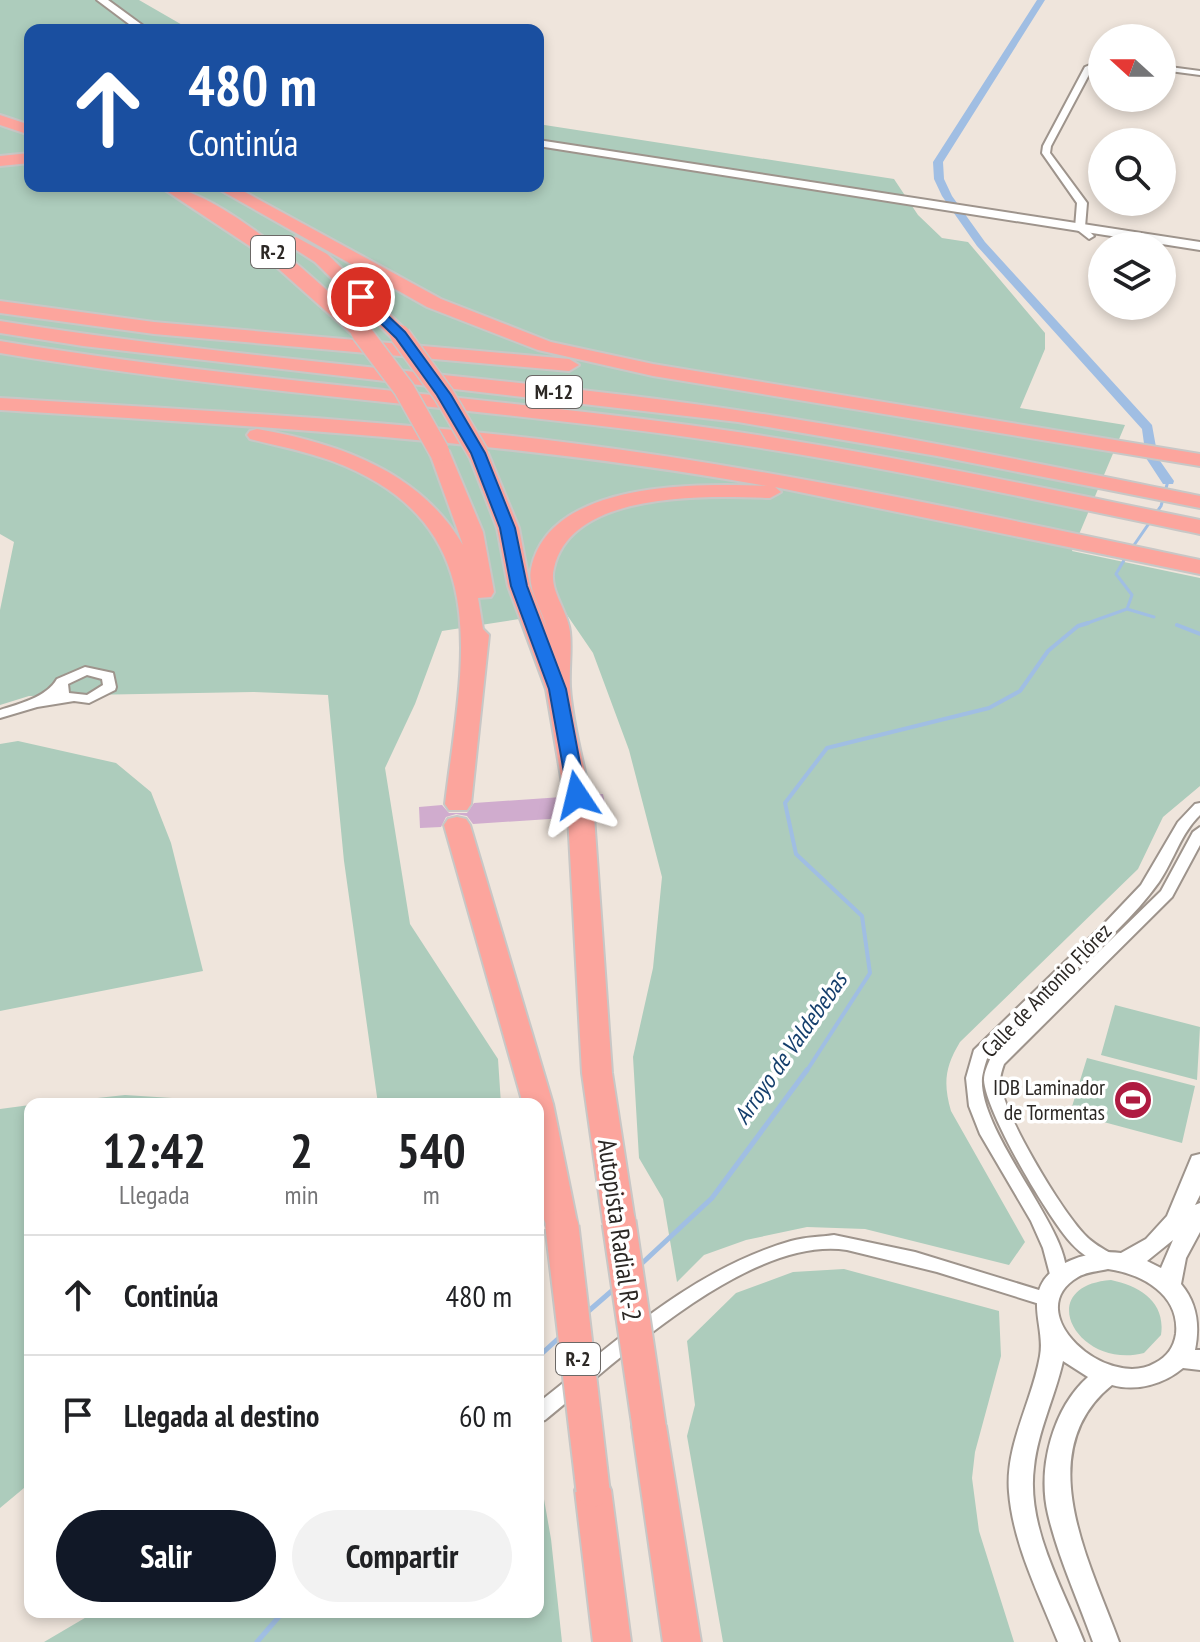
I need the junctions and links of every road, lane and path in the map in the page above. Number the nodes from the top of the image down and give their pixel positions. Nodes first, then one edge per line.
1 (98, 4) edge
2 (119, 24) edge
3 (133, 24) edge
4 (1088, 69) edge
5 (1176, 70) edge
6 (1200, 73) edge
7 (0, 105) edge
8 (24, 112) edge
9 (0, 120) edge
10 (24, 128) edge
11 (544, 144) edge
12 (544, 151) edge
13 (24, 159) edge
14 (0, 161) edge
15 (177, 192) edge
16 (216, 192) edge
17 (232, 192) edge
18 (911, 206) junction
19 (1084, 232) junction
20 (1088, 233) edge
21 (1200, 246) edge
22 (1176, 249) edge
23 (1200, 253) edge
24 (0, 307) edge
25 (0, 318) edge
26 (0, 327) edge
27 (334, 343) junction
28 (0, 347) edge
29 (0, 402) edge
30 (870, 407) junction
31 (0, 412) edge
32 (1200, 460) edge
33 (1200, 502) edge
34 (964, 517) junction
35 (1200, 527) edge
36 (1200, 567) edge
37 (474, 651) junction
38 (61, 686) junction
39 (558, 689) junction
40 (70, 698) junction
41 (35, 703) junction
42 (0, 714) edge
43 (1200, 807) edge
44 (1200, 832) edge
45 (536, 1098) edge
46 (544, 1136) edge
47 (1200, 1162) edge
48 (1200, 1212) edge
49 (1116, 1261) junction
50 (1058, 1277) junction
51 (1169, 1286) junction
52 (1046, 1299) junction
53 (1192, 1310) edge
54 (1054, 1337) junction
55 (1190, 1359) edge
56 (1108, 1375) junction
57 (544, 1409) edge
58 (612, 1642) edge
59 (682, 1642) edge
60 (1071, 1642) edge
61 (1106, 1642) edge

1 - 2 street
1 - 3 street
4 - 19 street
5 - 6 street
7 - 8 highway
9 - 10 highway
11 - 18 street
12 - 18 street
13 - 14 highway
15 - 37 highway, R-2, bridge
16 - 39 highway, Autopista Radial R-2 / R-2, bridge
17 - 30 highway
18 - 19 street
19 - 20 street
19 - 21 street
22 - 23 street
24 - 27 highway
25 - 27 highway
26 - 33 highway, M-12
27 - 30 highway
28 - 35 highway, M-12
29 - 34 highway
30 - 32 highway
31 - 37 highway
34 - 36 highway
34 - 39 highway
37 - 45 highway, R-2
38 - 40 street
38 - 40 street
38 - 41 street
39 - 59 highway, Autopista Radial R-2 / R-2, bridge
40 - 41 street
41 - 42 street
43 - 50 street, Calle de Antonio Flórez
44 - 49 street, Calle de Antonio Flórez
46 - 58 highway, R-2, bridge
47 - 49 street
48 - 51 street
49 - 50 street
49 - 51 street
50 - 52 street
51 - 53 street
52 - 54 street
52 - 57 street
53 - 55 street
54 - 56 street
54 - 60 street
55 - 56 street
56 - 61 street

